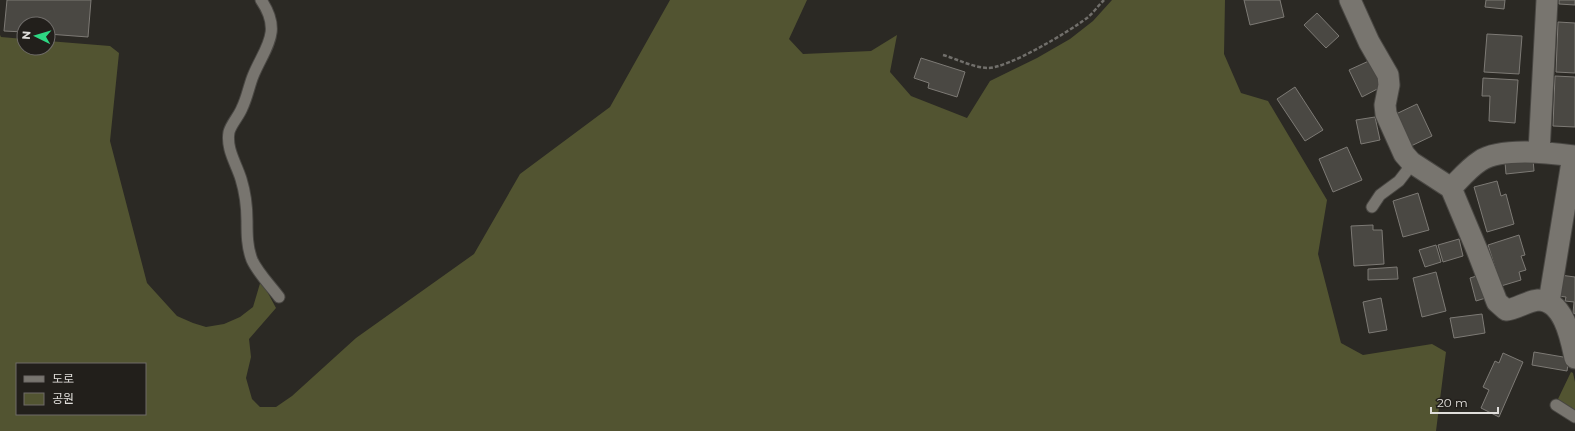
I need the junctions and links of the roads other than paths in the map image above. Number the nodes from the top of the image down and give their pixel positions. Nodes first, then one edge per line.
1 (261, 0) edge
2 (1350, 0) edge
3 (1547, 0) edge
4 (1539, 152) junction
5 (1574, 156) edge
6 (1411, 162) junction
7 (1451, 188) junction
8 (1372, 207) dead end
9 (279, 297) dead end
10 (1549, 302) junction
11 (1575, 358) edge
12 (1556, 405) dead end
13 (1575, 417) edge

1 - 9 lane
2 - 6 street
3 - 4 street
4 - 5 street
4 - 7 street
5 - 10 street
6 - 7 street
6 - 8 lane
7 - 10 street
10 - 11 street
12 - 13 lane

